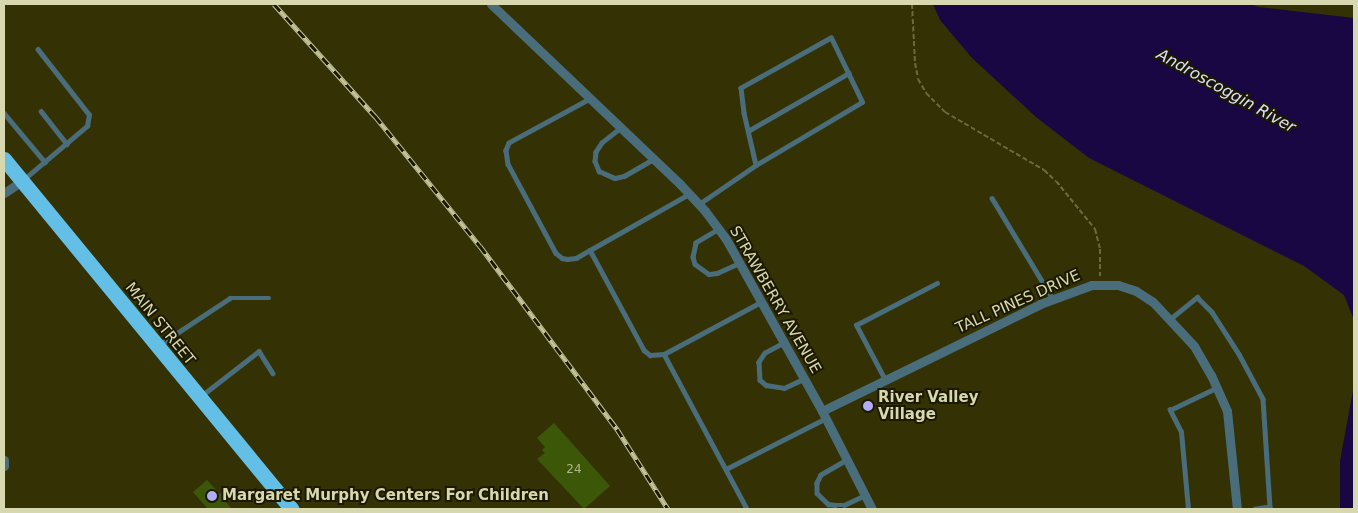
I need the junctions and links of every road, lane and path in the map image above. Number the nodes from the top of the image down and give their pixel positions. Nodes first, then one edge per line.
1 (492, 4) edge
2 (912, 4) edge
3 (38, 50) dead end
4 (849, 73) junction
5 (590, 99) junction
6 (41, 110) dead end
7 (4, 113) edge
8 (621, 128) junction
9 (748, 131) junction
10 (67, 144) junction
11 (4, 159) edge
12 (654, 159) junction
13 (45, 162) junction
14 (756, 165) junction
15 (22, 181) junction
16 (4, 193) edge
17 (689, 194) junction
18 (992, 198) dead end
19 (699, 204) junction
20 (719, 229) junction
21 (590, 250) junction
22 (740, 262) junction
23 (1099, 274) dead end
24 (937, 283) dead end
25 (269, 298) dead end
26 (1052, 299) junction
27 (762, 302) junction
28 (1170, 319) junction
29 (784, 343) junction
30 (156, 347) junction
31 (664, 354) junction
32 (274, 372) dead end
33 (804, 379) junction
34 (885, 380) junction
35 (1218, 388) junction
36 (198, 398) junction
37 (824, 415) junction
38 (847, 460) junction
39 (726, 469) junction
40 (865, 495) junction
41 (292, 509) edge
42 (747, 509) edge
43 (872, 509) edge
44 (1188, 509) edge
45 (1237, 509) edge
46 (1254, 509) edge

1 - 5 street, STRAWBERRY AVENUE
2 - 23 path
3 - 10 lane
4 - 9 lane
4 - 9 lane
4 - 14 lane
5 - 8 street, STRAWBERRY AVENUE
5 - 21 lane
6 - 10 lane
7 - 13 lane
8 - 12 street, STRAWBERRY AVENUE
8 - 12 lane
9 - 14 lane
10 - 13 lane
11 - 15 highway, MAIN STREET
12 - 17 street, STRAWBERRY AVENUE
13 - 15 lane
14 - 19 lane
15 - 16 street
15 - 30 highway, MAIN STREET
17 - 19 street, STRAWBERRY AVENUE
17 - 21 lane
18 - 26 lane
19 - 20 street, STRAWBERRY AVENUE
20 - 22 street, STRAWBERRY AVENUE
20 - 22 lane
21 - 31 lane
22 - 27 street, STRAWBERRY AVENUE
24 - 34 lane
25 - 30 lane
26 - 28 street, TALL PINES DRIVE
26 - 34 street, TALL PINES DRIVE
27 - 29 street, STRAWBERRY AVENUE
27 - 31 lane
28 - 35 street, TALL PINES DRIVE
28 - 46 lane
29 - 33 street, STRAWBERRY AVENUE
29 - 33 lane
30 - 36 highway, MAIN STREET
31 - 39 lane
32 - 36 lane
33 - 37 street, STRAWBERRY AVENUE
34 - 37 street, TALL PINES DRIVE
35 - 44 lane
35 - 45 street, TALL PINES DRIVE
36 - 41 highway, MAIN STREET
37 - 38 street, STRAWBERRY AVENUE
37 - 39 lane
38 - 40 street, STRAWBERRY AVENUE
38 - 40 lane
39 - 42 lane
40 - 43 street, STRAWBERRY AVENUE

